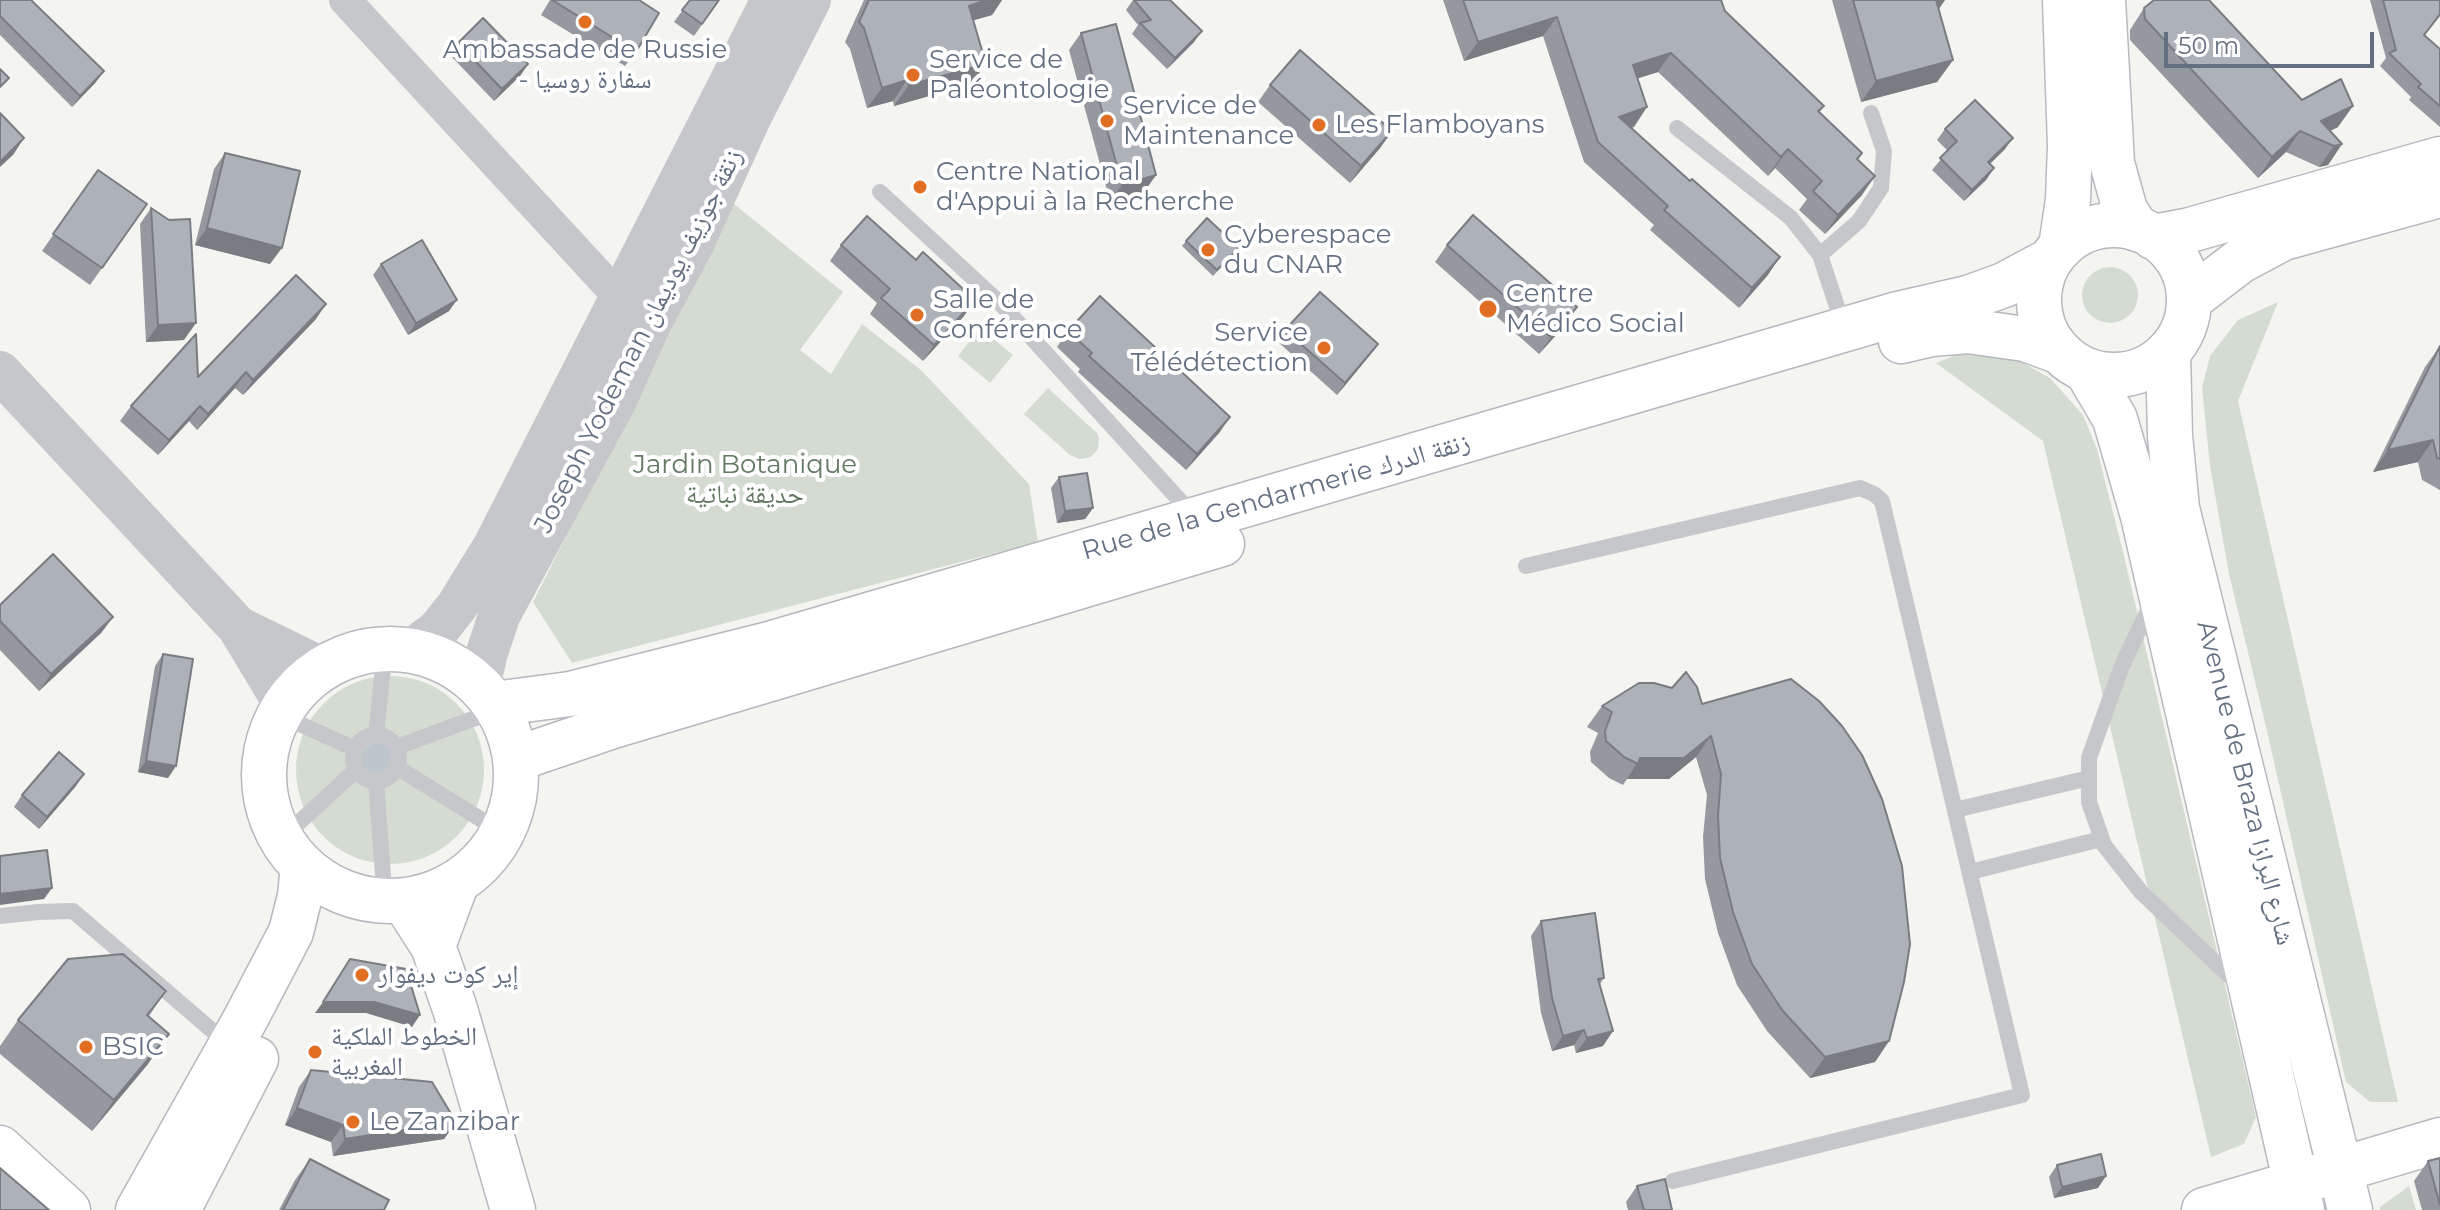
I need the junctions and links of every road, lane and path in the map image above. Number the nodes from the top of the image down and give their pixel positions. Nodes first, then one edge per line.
1 (345, 0) edge
2 (772, 0) edge
3 (810, 0) edge
4 (2065, 0) edge
5 (2103, 0) edge
6 (1871, 113) dead end
7 (1677, 128) dead end
8 (2440, 159) edge
9 (880, 192) dead end
10 (2440, 195) edge
11 (2145, 233) junction
12 (2055, 254) junction
13 (1820, 255) junction
14 (2189, 300) junction
15 (635, 311) junction
16 (1844, 330) junction
17 (2168, 352) junction
18 (2072, 361) junction
19 (0, 372) edge
20 (1197, 520) junction
21 (1526, 566) dead end
22 (2160, 586) junction
23 (238, 627) junction
24 (398, 650) junction
25 (322, 668) junction
26 (490, 700) junction
27 (282, 710) junction
28 (376, 735) junction
29 (397, 747) junction
30 (355, 749) junction
31 (516, 759) junction
32 (398, 768) junction
33 (356, 770) junction
34 (2089, 778) junction
35 (376, 782) junction
36 (1955, 810) junction
37 (503, 833) junction
38 (2101, 839) junction
39 (306, 865) junction
40 (1970, 872) junction
41 (456, 884) junction
42 (394, 901) junction
43 (0, 916) edge
44 (433, 946) junction
45 (2253, 998) junction
46 (231, 1046) junction
47 (2440, 1140) edge
48 (0, 1148) edge
49 (1673, 1181) dead end
50 (2346, 1190) edge
51 (2299, 1197) edge
52 (68, 1210) edge
53 (138, 1210) edge
54 (178, 1210) edge
55 (513, 1210) edge
56 (2204, 1210) edge

1 - 15 street
2 - 15 street, Joseph Yodeman زنقة جوزيف يوديمان
3 - 15 street, Joseph Yodeman زنقة جوزيف يوديمان
4 - 12 main road
5 - 11 main road
6 - 13 lane
7 - 13 lane
8 - 11 main road
9 - 20 lane
10 - 14 main road
11 - 12 main road
11 - 14 main road
12 - 16 main road, Rue de la Gendarmerie زنقة الدرك
12 - 18 main road
13 - 16 lane
14 - 17 main road
15 - 24 street, Joseph Yodeman زنقة جوزيف يوديمان
15 - 26 street, Joseph Yodeman زنقة جوزيف يوديمان
16 - 20 main road, Rue de la Gendarmerie زنقة الدرك
17 - 18 main road
17 - 50 main road, Avenue de Braza شارع البرازا
18 - 22 main road, Avenue de Braza شارع البرازا
18 - 31 main road, Rue de la Gendarmerie زنقة الدرك
19 - 23 street
20 - 26 main road, Rue de la Gendarmerie زنقة الدرك
21 - 36 lane
22 - 34 lane
22 - 45 main road, Avenue de Braza شارع البرازا
23 - 25 street
23 - 27 street
24 - 25 main road
24 - 26 main road
24 - 28 lane
25 - 27 main road
26 - 29 lane
26 - 31 main road
27 - 30 lane
27 - 39 main road
28 - 29 lane
28 - 30 lane
29 - 32 lane
30 - 33 lane
31 - 37 main road
32 - 35 lane
32 - 37 lane
33 - 35 lane
33 - 39 lane
34 - 36 lane
34 - 38 lane
35 - 42 lane
36 - 40 lane
37 - 41 main road
38 - 40 lane
38 - 45 lane
39 - 42 main road
39 - 46 main road
39 - 54 main road
40 - 49 lane
41 - 42 main road
41 - 44 main road
42 - 44 main road
43 - 46 lane
44 - 55 main road
45 - 51 main road, Avenue de Braza شارع البرازا
46 - 53 main road
47 - 50 main road
48 - 52 main road
50 - 51 main road
51 - 56 main road

